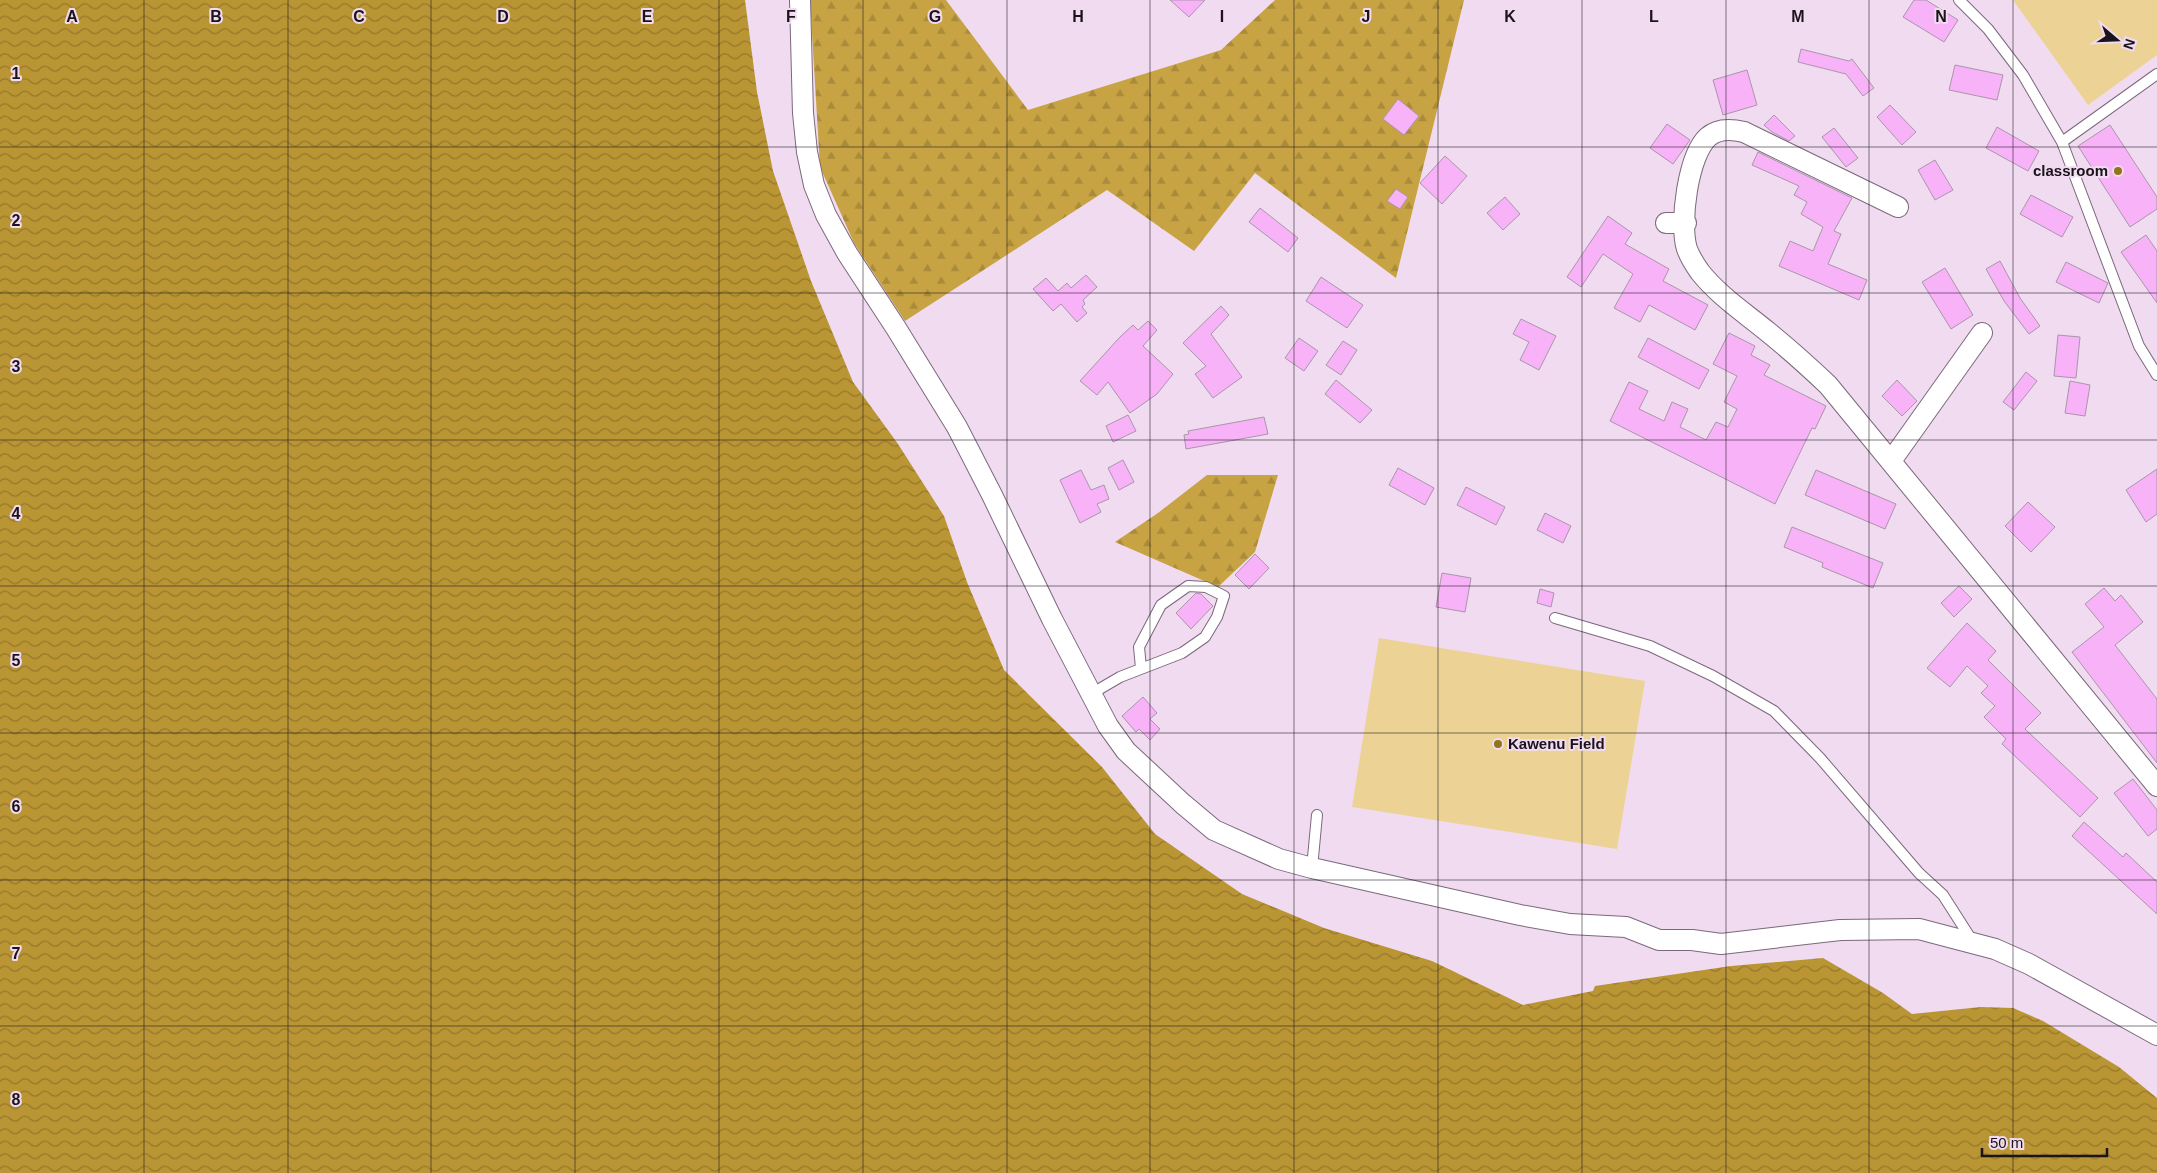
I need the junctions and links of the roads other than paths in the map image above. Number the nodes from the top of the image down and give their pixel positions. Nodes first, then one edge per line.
1 (800, 0) edge
2 (1960, 0) edge
3 (2157, 74) edge
4 (2062, 142) junction
5 (1898, 207) dead end
6 (1666, 223) dead end
7 (1686, 223) junction
8 (1982, 333) dead end
9 (2157, 375) edge
10 (1891, 460) junction
11 (1555, 618) dead end
12 (1141, 668) junction
13 (1091, 694) junction
14 (2157, 786) edge
15 (1317, 815) dead end
16 (1312, 868) junction
17 (1973, 943) junction
18 (2157, 1035) edge

1 - 13 street
2 - 4 lane
3 - 4 lane
4 - 9 lane
5 - 7 street
6 - 7 street
7 - 10 street
8 - 10 street
10 - 14 street
11 - 17 lane
12 - 12 lane
12 - 13 lane
13 - 16 street
15 - 16 lane
16 - 17 street
17 - 18 street

